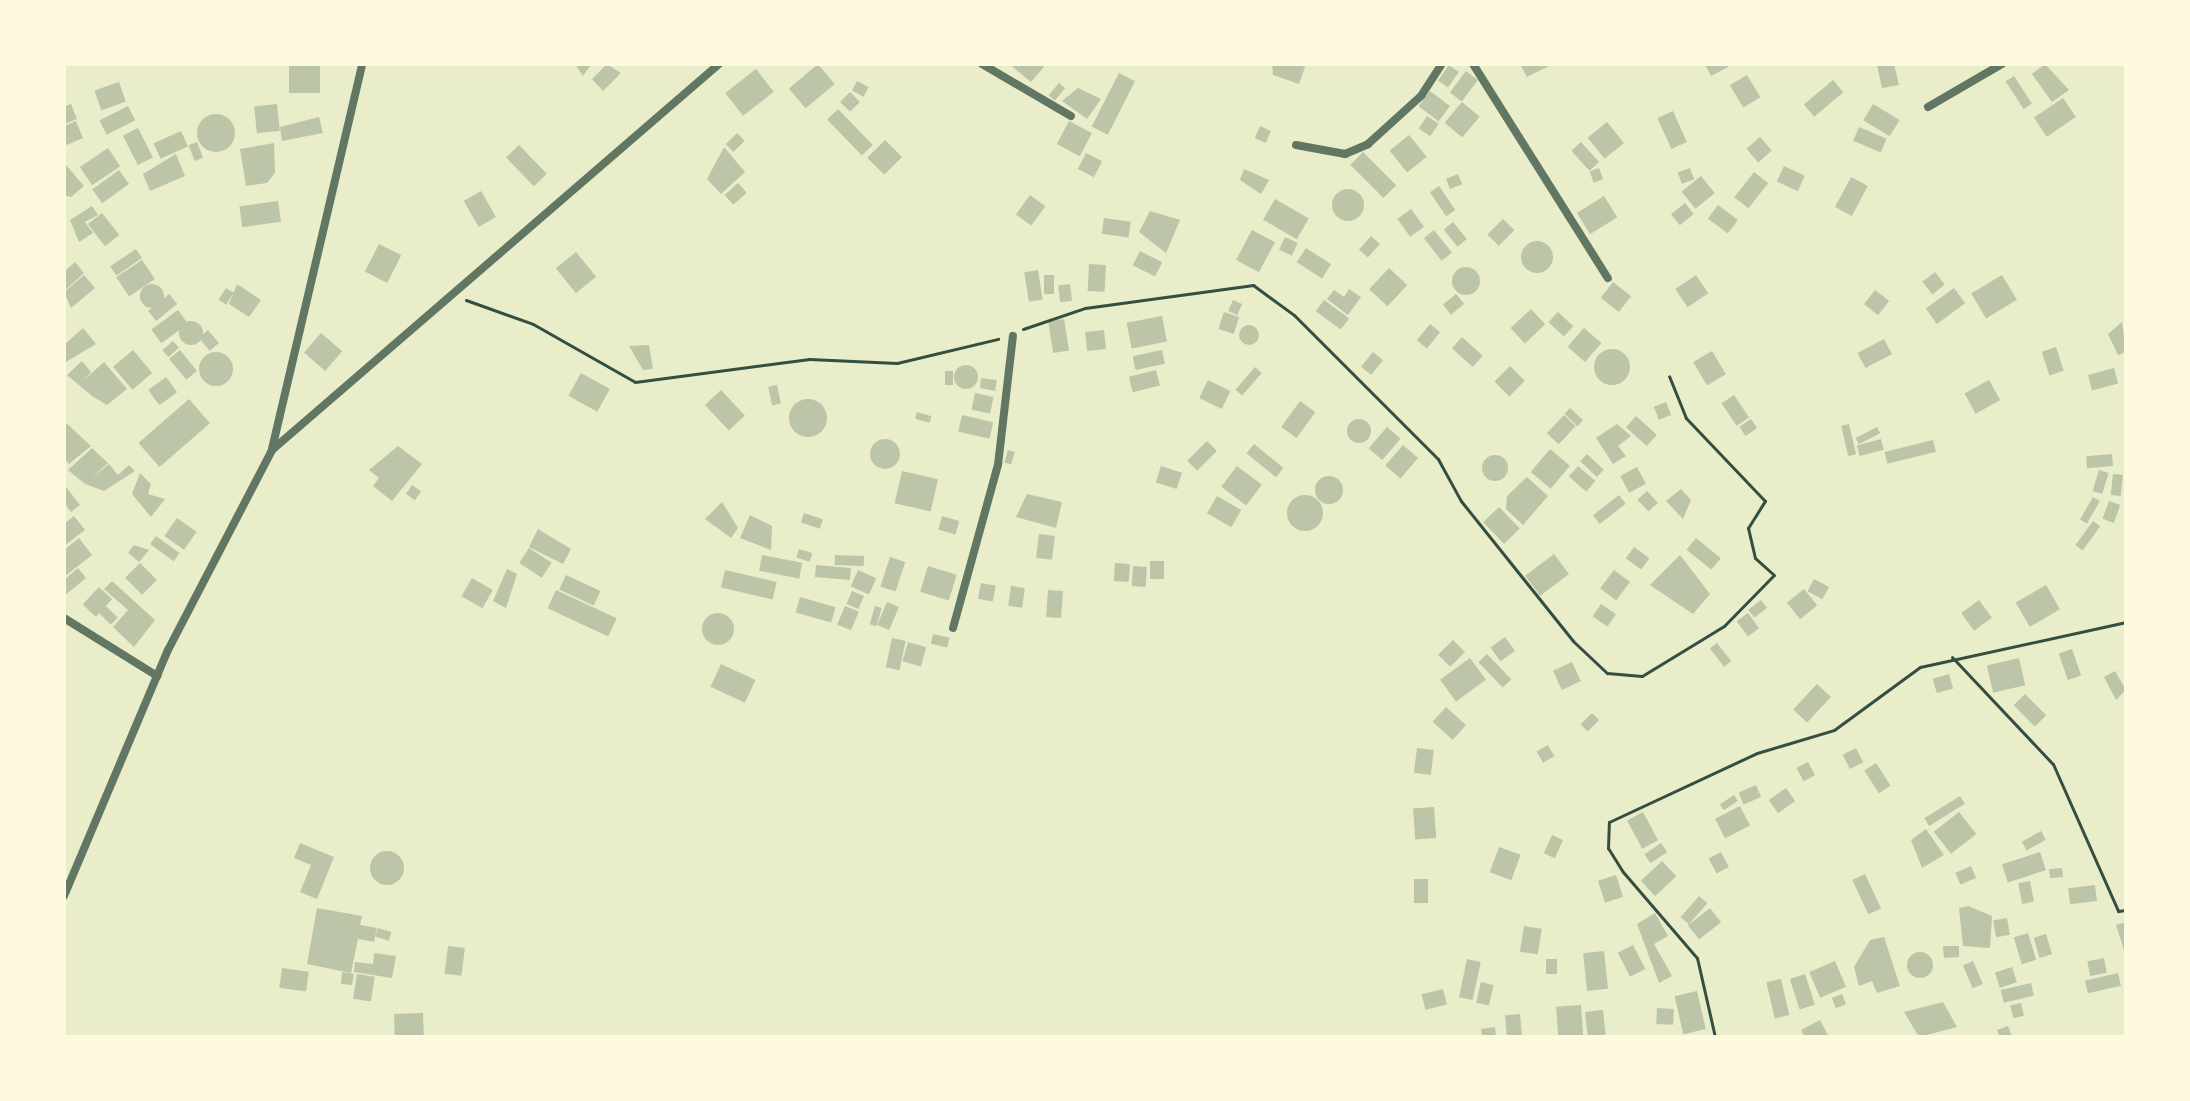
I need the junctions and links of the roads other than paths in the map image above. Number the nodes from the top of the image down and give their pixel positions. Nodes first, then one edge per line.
1 (362, 64) edge
2 (719, 64) edge
3 (982, 64) edge
4 (1442, 64) edge
5 (1473, 64) edge
6 (2002, 64) edge
7 (1928, 107) dead end
8 (1071, 116) dead end
9 (1296, 145) dead end
10 (1608, 278) dead end
11 (1013, 336) road end
12 (272, 450) junction
13 (64, 618) edge
14 (953, 628) dead end
15 (157, 676) junction
16 (64, 896) edge

1 - 12 street
2 - 12 street
3 - 8 street
4 - 9 street
5 - 10 street
6 - 7 street
11 - 14 street
12 - 15 street
13 - 15 street
15 - 16 street

